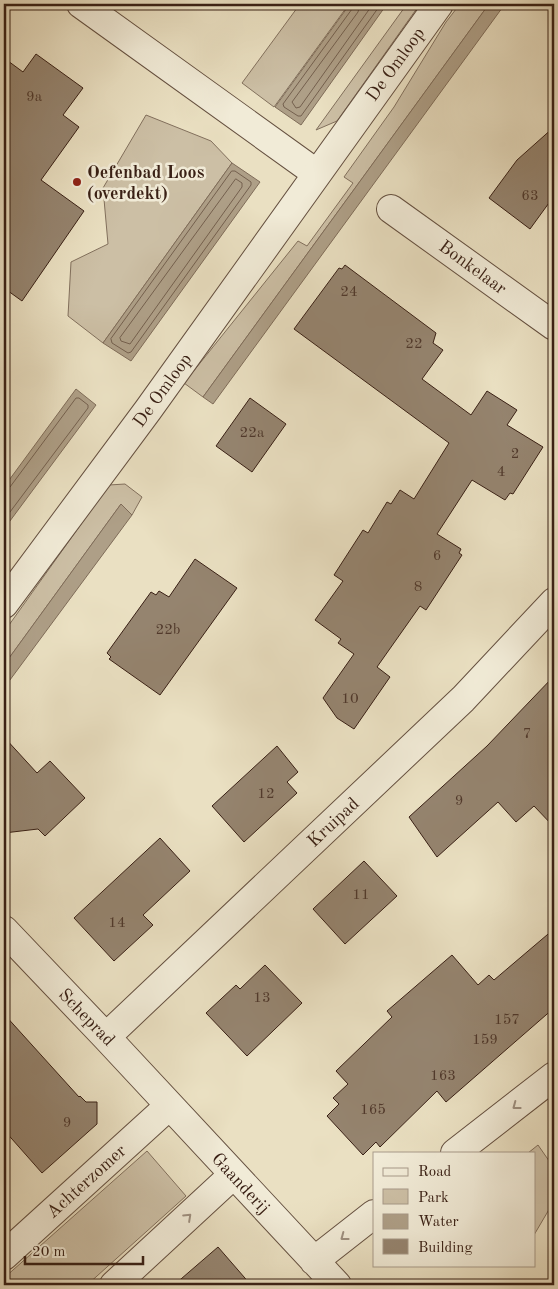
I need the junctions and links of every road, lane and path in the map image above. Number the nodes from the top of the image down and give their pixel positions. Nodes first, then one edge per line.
1 (81, 4) edge
2 (439, 4) edge
3 (316, 173) junction
4 (391, 209) dead end
5 (554, 326) edge
6 (554, 602) edge
7 (4, 604) edge
8 (4, 930) edge
9 (106, 1037) junction
10 (554, 1076) edge
11 (169, 1106) junction
12 (456, 1152) edge
13 (234, 1176) junction
14 (373, 1215) edge
15 (4, 1256) edge
16 (314, 1260) junction
17 (114, 1285) edge
18 (337, 1285) edge

1 - 3 street
2 - 3 street, De Omloop
3 - 7 street, De Omloop
4 - 5 street, Bonkelaar
6 - 9 street, Kruipad
8 - 9 street, Scheprad
9 - 11 street, Scheprad
10 -> 12 street
11 - 13 street, Gaanderij
11 - 15 street, Achterzomer
13 - 16 street, Gaanderij
17 -> 13 street
14 -> 16 street
16 - 18 street, Gaanderij

